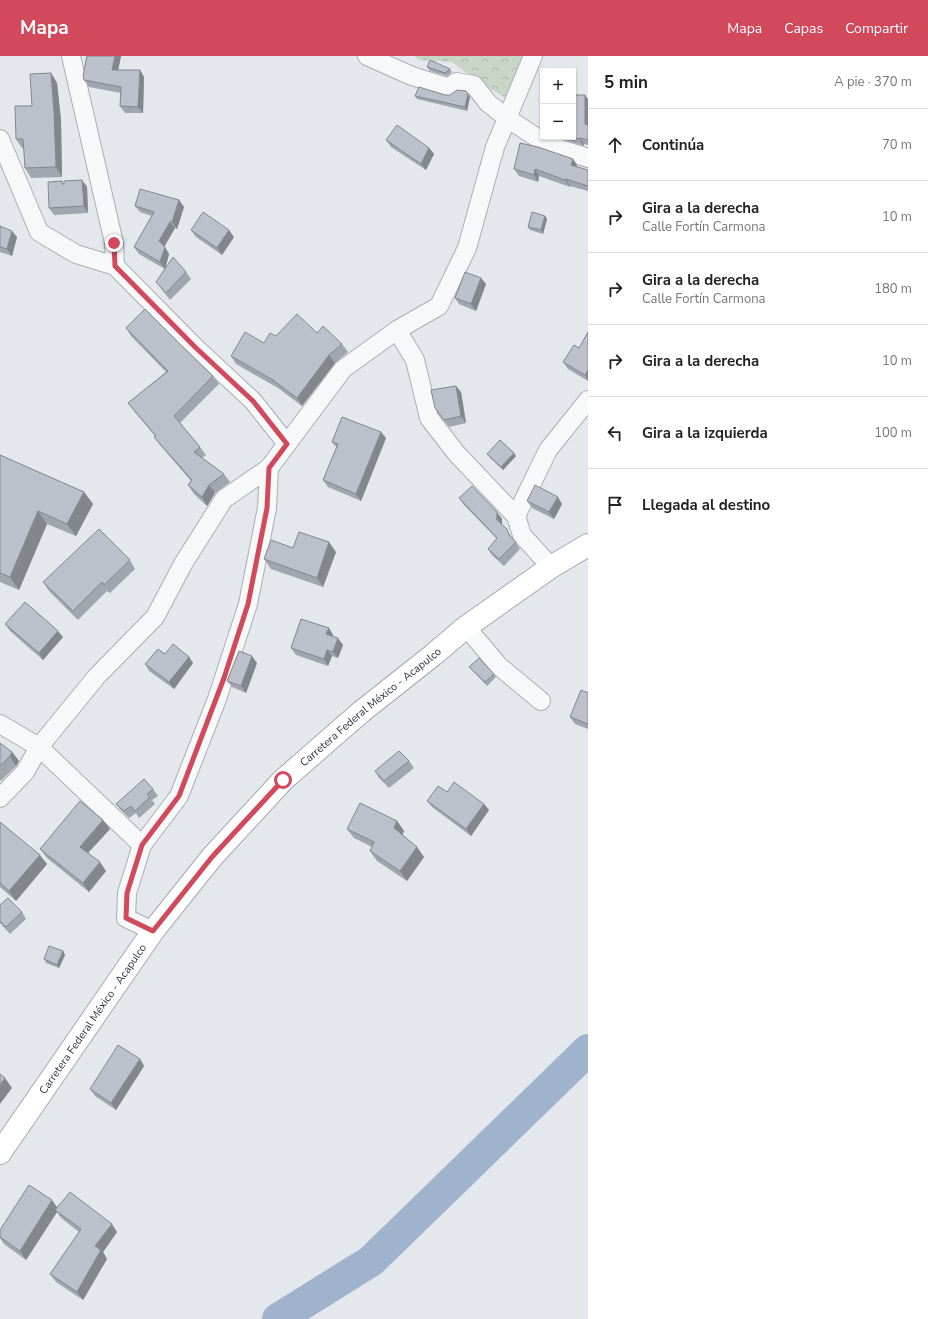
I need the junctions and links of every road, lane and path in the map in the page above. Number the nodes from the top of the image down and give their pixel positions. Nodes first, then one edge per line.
1 (71, 56) edge
2 (366, 56) edge
3 (397, 56) edge
4 (533, 56) edge
5 (412, 76) junction
6 (507, 118) junction
7 (0, 139) edge
8 (588, 158) edge
9 (115, 266) junction
10 (398, 330) junction
11 (588, 400) edge
12 (287, 444) junction
13 (269, 468) junction
14 (516, 516) junction
15 (587, 548) edge
16 (551, 567) junction
17 (466, 627) junction
18 (541, 701) dead end
19 (0, 724) edge
20 (39, 746) junction
21 (0, 798) edge
22 (142, 845) junction
23 (153, 931) junction
24 (0, 1153) edge

1 - 9 street
2 - 5 street
3 - 5 street
4 - 6 street
5 - 6 street
6 - 8 street
6 - 10 street
7 - 9 street
9 - 12 street
10 - 12 street
10 - 14 street
11 - 14 street
12 - 13 street
13 - 20 street
13 - 22 street
14 - 16 street
15 - 16 main road, Carretera Federal México - Acapulco
16 - 17 main road, Carretera Federal México - Acapulco
17 - 18 street
17 - 23 main road, Carretera Federal México - Acapulco
19 - 20 street
20 - 21 street
20 - 22 street
22 - 23 street
23 - 24 main road, Carretera Federal México - Acapulco

